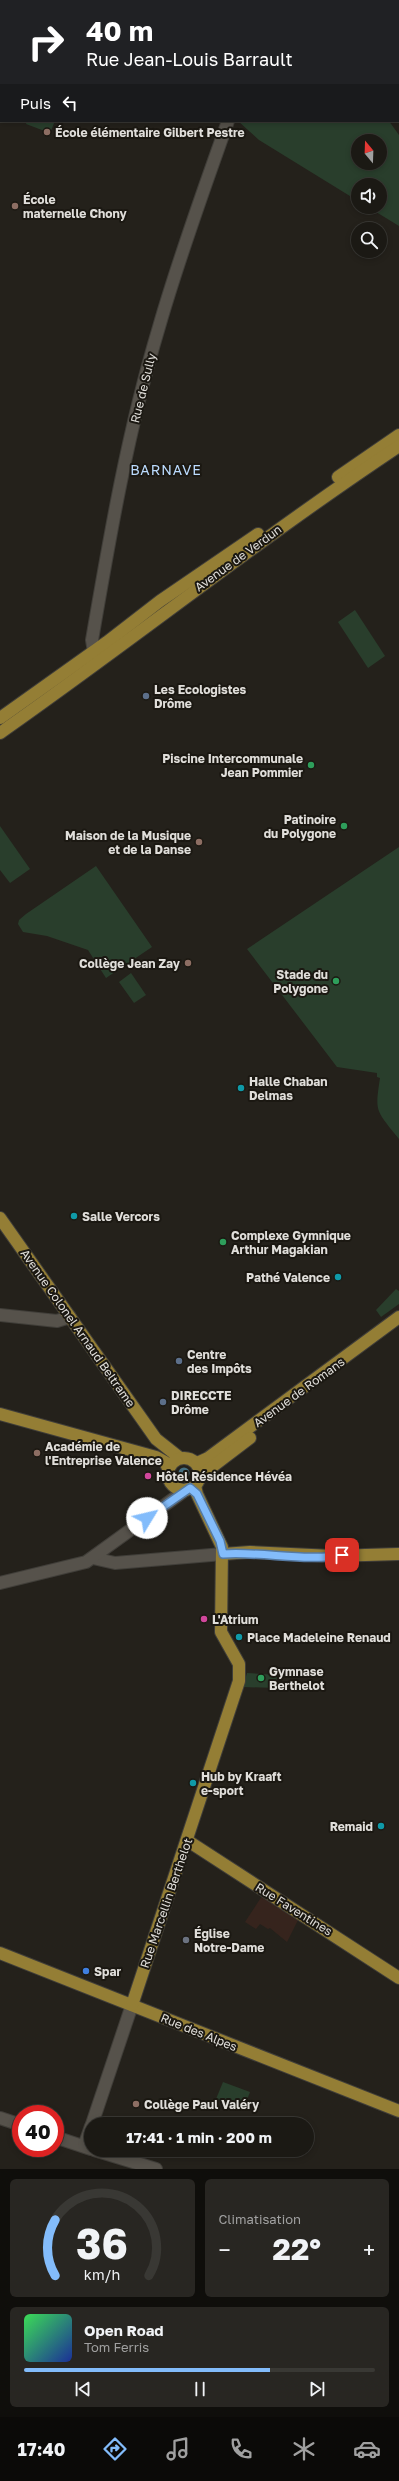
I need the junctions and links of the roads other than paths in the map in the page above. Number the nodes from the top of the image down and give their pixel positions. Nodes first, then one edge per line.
1 (227, 126) edge
2 (399, 435) edge
3 (399, 446) edge
4 (94, 652) junction
5 (80, 676) junction
6 (0, 718) edge
7 (0, 734) edge
8 (0, 1218) edge
9 (0, 1315) edge
10 (70, 1317) junction
11 (399, 1317) edge
12 (399, 1327) edge
13 (0, 1414) edge
14 (156, 1439) junction
15 (156, 1458) junction
16 (180, 1458) junction
17 (197, 1463) junction
18 (169, 1470) junction
19 (194, 1487) junction
20 (223, 1554) junction
21 (399, 1554) edge
22 (93, 1558) junction
23 (0, 1583) edge
24 (188, 1841) junction
25 (0, 1953) edge
26 (399, 1978) edge
27 (132, 2005) junction
28 (399, 2111) edge
29 (94, 2117) edge
30 (0, 2118) edge
31 (12, 2123) edge
32 (64, 2140) edge
33 (84, 2146) edge
34 (118, 2157) edge
35 (156, 2169) edge

1 - 4 street, Rue de Sully
2 - 4 main road, Avenue de Verdun
3 - 5 main road, Avenue de Verdun
4 - 5 street, Avenue de Verdun
4 - 6 main road, Avenue de Verdun
5 - 7 main road, Avenue de Verdun
8 - 10 main road, Avenue Colonel Arnaud Beltrame
9 - 10 street
10 - 14 main road, Avenue Colonel Arnaud Beltrame
11 - 17 main road, Avenue de Romans
12 - 19 main road, Avenue de Romans
13 - 15 main road
14 - 15 main road
14 - 16 main road, Avenue Colonel Arnaud Beltrame
15 - 18 main road
16 - 17 main road
16 - 18 main road
17 - 19 main road
18 - 19 main road
19 - 20 main road, Rue Marcellin Berthelot
19 - 22 street, Avenue de Romans
20 - 21 main road
20 - 22 street
20 - 24 main road, Rue Marcellin Berthelot
22 - 23 street, Avenue de Romans
24 - 26 main road, Rue Faventines
24 - 27 main road, Rue Marcellin Berthelot
25 - 27 main road, Rue des Alpes
27 - 28 main road, Rue des Alpes
27 - 29 street, Rue Marcellin Berthelot
30 - 31 street
32 - 33 street
34 - 35 street

